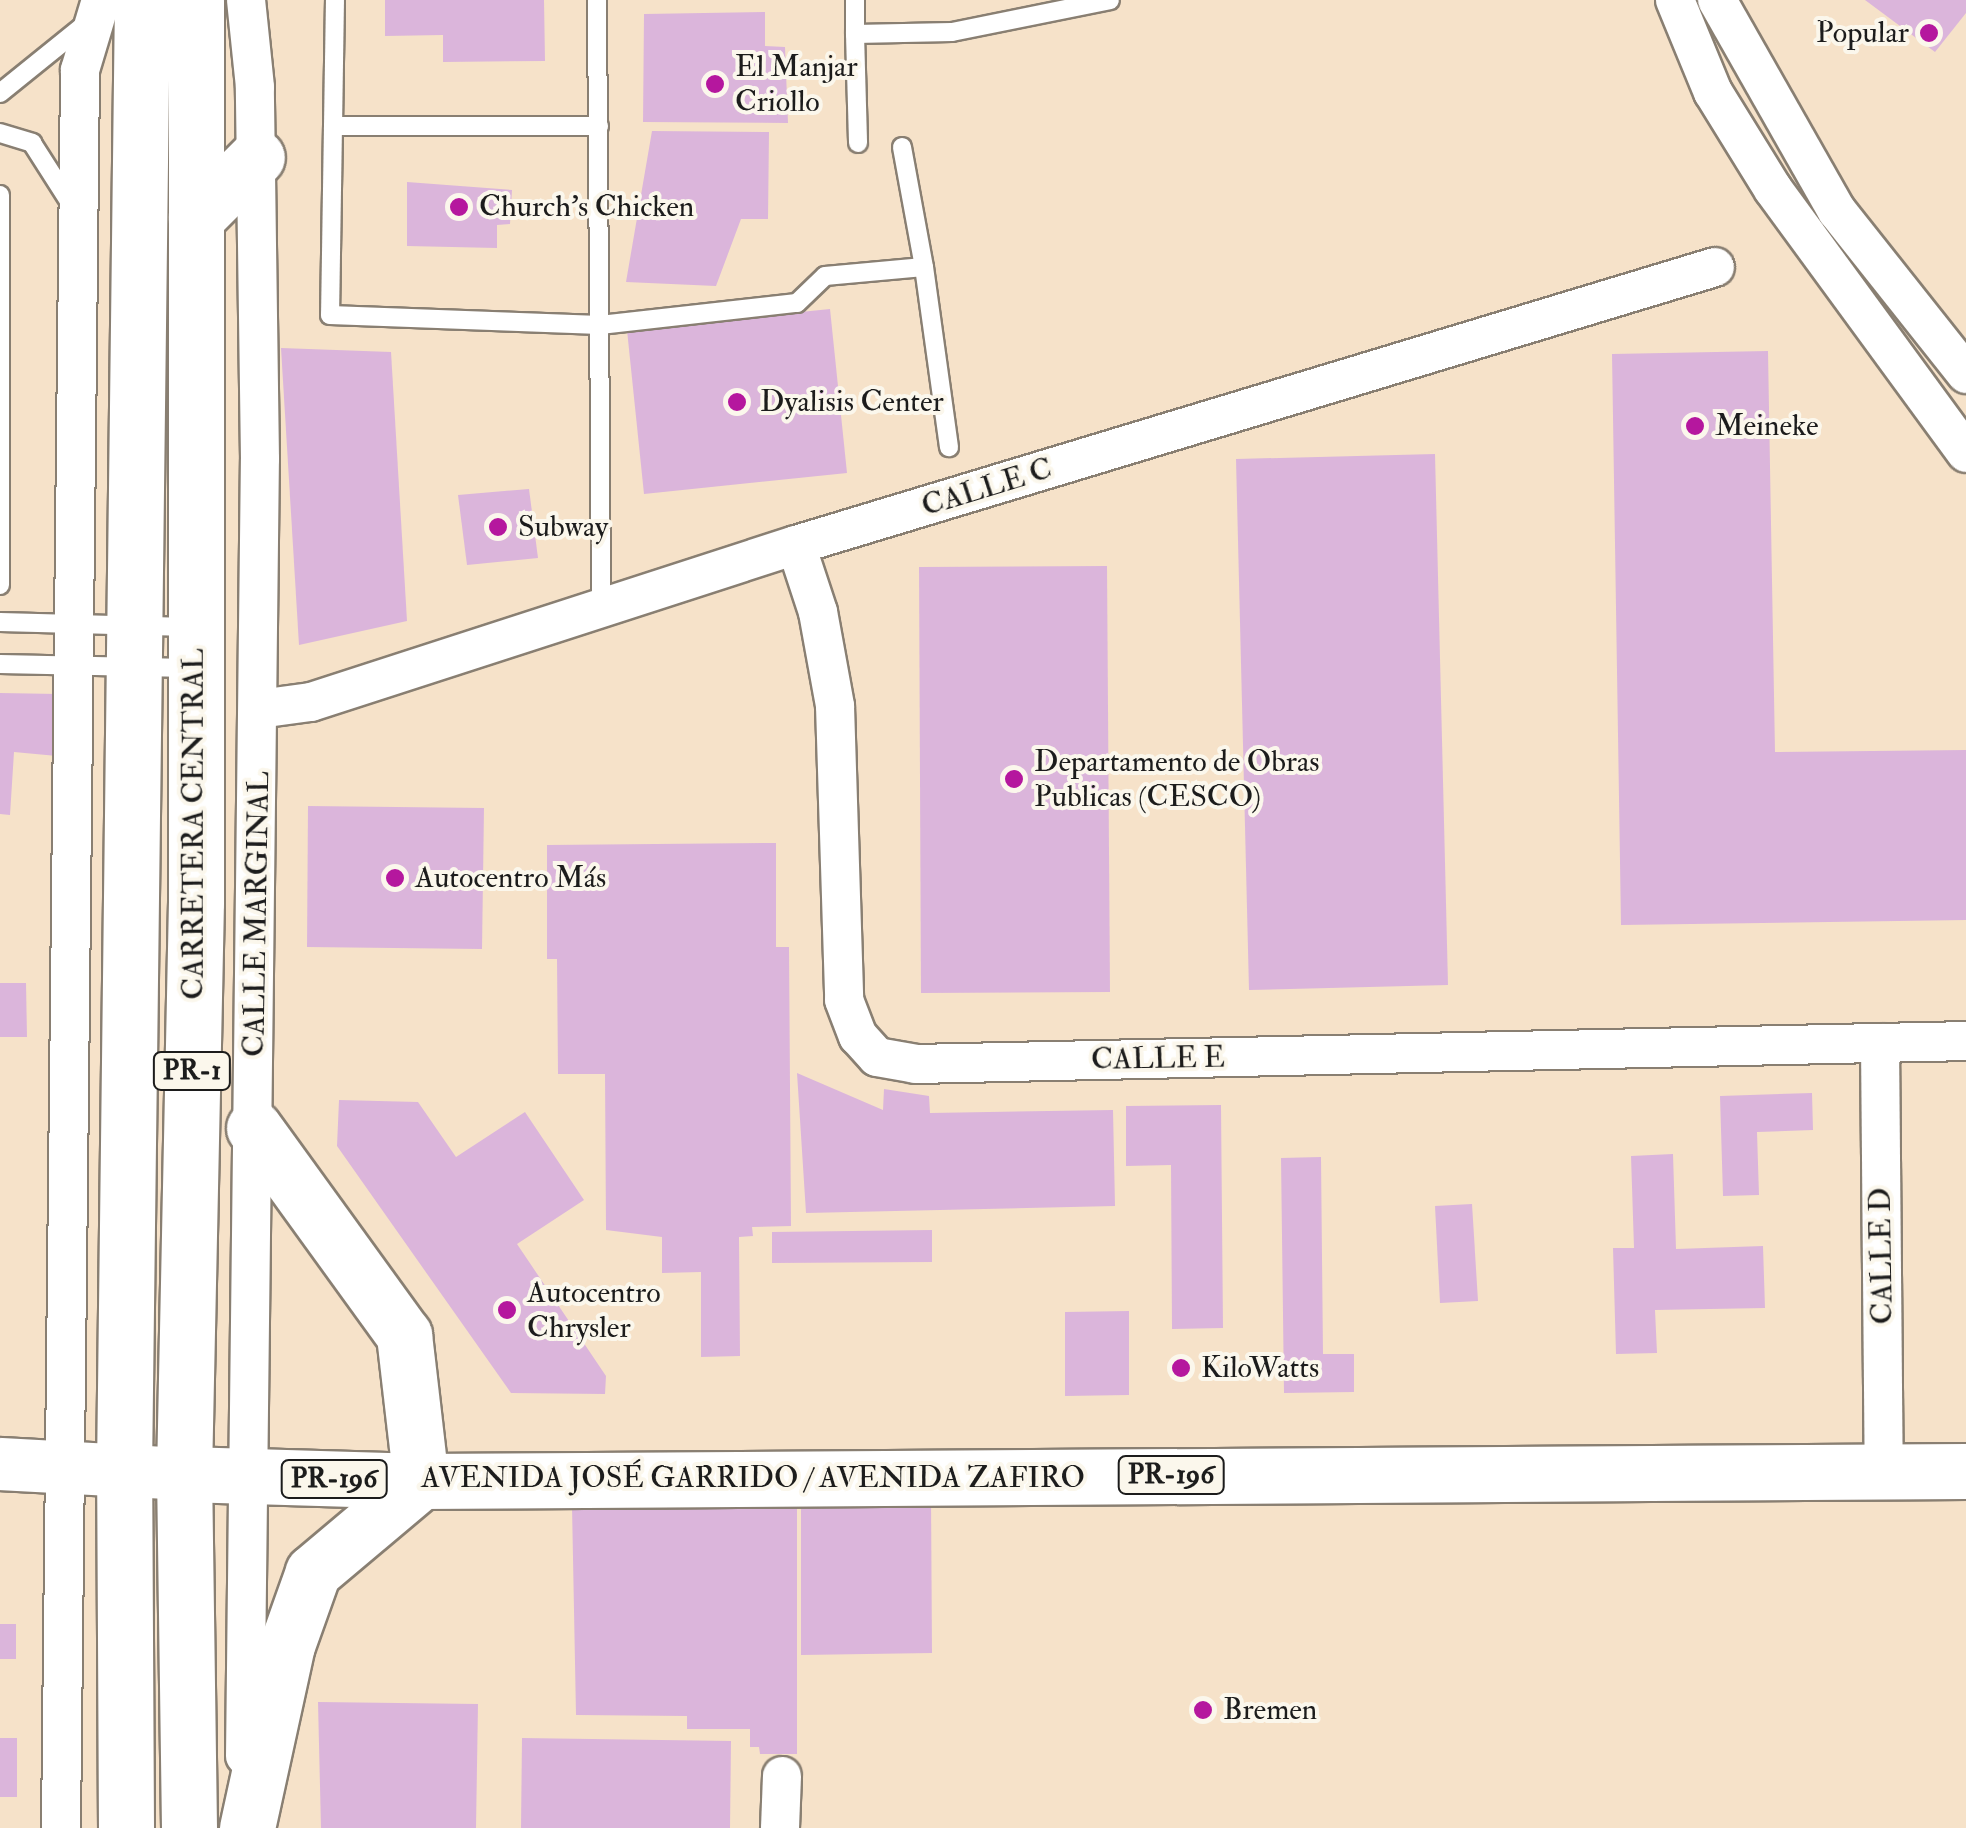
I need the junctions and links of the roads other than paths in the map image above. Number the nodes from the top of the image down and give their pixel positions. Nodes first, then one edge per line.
1 (196, 0) edge
2 (246, 0) edge
3 (335, 0) edge
4 (597, 0) edge
5 (855, 0) edge
6 (1110, 0) edge
7 (1675, 0) edge
8 (1717, 0) edge
9 (113, 5) edge
10 (855, 34) junction
11 (0, 93) edge
12 (333, 126) junction
13 (599, 126) junction
14 (0, 133) edge
15 (858, 143) dead end
16 (902, 146) dead end
17 (257, 158) junction
18 (0, 195) edge
19 (78, 216) junction
20 (196, 218) junction
21 (924, 267) junction
22 (1715, 267) dead end
23 (0, 293) edge
24 (600, 326) junction
25 (1966, 374) edge
26 (0, 388) edge
27 (948, 447) dead end
28 (1966, 453) edge
29 (1, 493) edge
30 (796, 545) junction
31 (0, 585) edge
32 (601, 609) junction
33 (0, 622) edge
34 (72, 624) junction
35 (133, 647) junction
36 (195, 648) junction
37 (0, 664) edge
38 (73, 666) junction
39 (259, 710) junction
40 (70, 934) junction
41 (131, 935) junction
42 (1966, 1041) edge
43 (1880, 1043) junction
44 (254, 1128) junction
45 (0, 1464) edge
46 (1934, 1465) edge
47 (65, 1467) junction
48 (124, 1472) junction
49 (184, 1474) junction
50 (247, 1478) junction
51 (422, 1481) junction
52 (782, 1776) dead end
53 (61, 1828) edge
54 (126, 1828) edge
55 (190, 1828) edge
56 (246, 1828) edge
57 (780, 1828) edge

1 - 20 main road, CARRETERA CENTRAL / PR-1
2 - 17 street, CALLE MARGINAL
3 - 12 lane
4 - 13 lane
5 - 10 lane
6 - 10 lane
7 - 28 street
8 - 25 street
9 - 11 lane
9 - 19 street
9 - 35 main road, CARRETERA CENTRAL / PR-1
10 - 15 lane
12 - 13 lane
12 - 24 lane
13 - 24 lane
14 - 19 lane
16 - 21 lane
17 - 20 main road
17 - 39 street, CALLE MARGINAL
18 - 23 lane
19 - 34 street
20 - 36 main road, CARRETERA CENTRAL / PR-1
21 - 24 lane
21 - 27 lane
22 - 30 street, CALLE C
23 - 26 lane
24 - 32 lane
26 - 29 lane
29 - 31 lane
30 - 32 street, CALLE C
30 - 43 street, CALLE E
32 - 39 street, CALLE C
33 - 34 lane
34 - 35 lane
34 - 38 street
35 - 36 lane
35 - 36 lane
35 - 38 lane
35 - 41 main road, CARRETERA CENTRAL / PR-1
36 - 49 main road, CARRETERA CENTRAL / PR-1
37 - 38 lane
38 - 40 street
39 - 44 street, CALLE MARGINAL
40 - 41 street
40 - 47 street
41 - 48 main road, CARRETERA CENTRAL / PR-1
42 - 43 street, CALLE E
43 - 46 street, CALLE D
44 - 50 street, CALLE MARGINAL
44 - 51 main road
45 - 47 street
46 - 51 main road, AVENIDA JOSÉ GARRIDO / AVENIDA ZAFIRO / PR-196
47 - 48 street
47 - 53 street
48 - 49 street
48 - 54 main road, CARRETERA CENTRAL / PR-1
49 - 50 main road, PR-196
49 - 55 main road, CARRETERA CENTRAL / PR-1
50 - 51 main road, AVENIDA JOSÉ GARRIDO / AVENIDA ZAFIRO / PR-196
50 - 56 street, CALLE MARGINAL
51 - 56 main road
52 - 57 street

